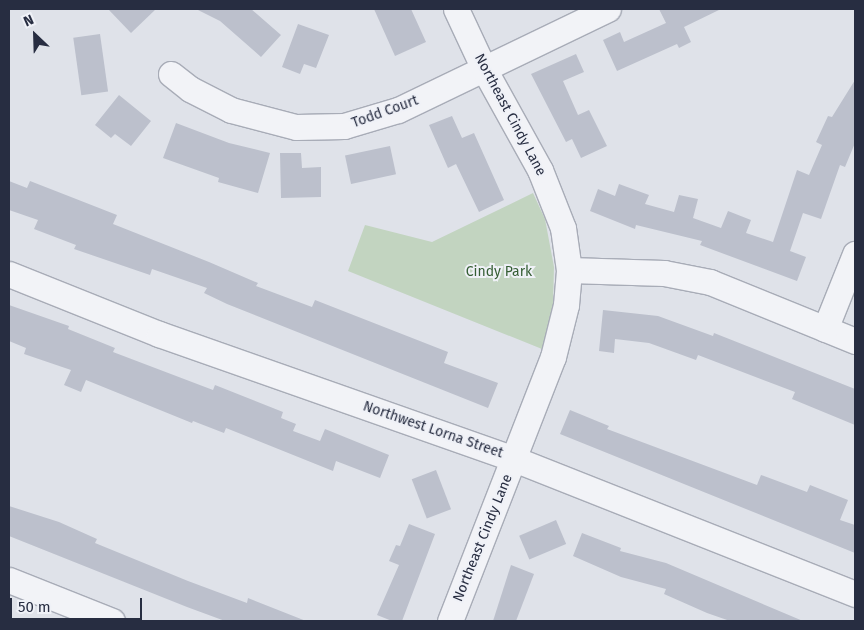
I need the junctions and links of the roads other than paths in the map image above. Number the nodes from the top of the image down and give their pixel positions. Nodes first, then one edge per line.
1 (456, 9) edge
2 (608, 9) edge
3 (484, 69) junction
4 (171, 74) dead end
5 (855, 254) edge
6 (569, 270) junction
7 (9, 274) edge
8 (825, 330) junction
9 (855, 341) edge
10 (514, 459) junction
11 (9, 580) edge
12 (855, 594) edge
13 (112, 621) edge
14 (450, 621) edge

1 - 3 street, Northeast Cindy Lane
2 - 3 street, Todd Court
3 - 4 street, Todd Court
3 - 6 street, Northeast Cindy Lane
5 - 8 street
6 - 8 street
6 - 10 street, Northeast Cindy Lane
7 - 10 street, Northwest Lorna Street
8 - 9 street
10 - 12 street, Northwest Lorna Street
10 - 14 street, Northeast Cindy Lane
11 - 13 street

